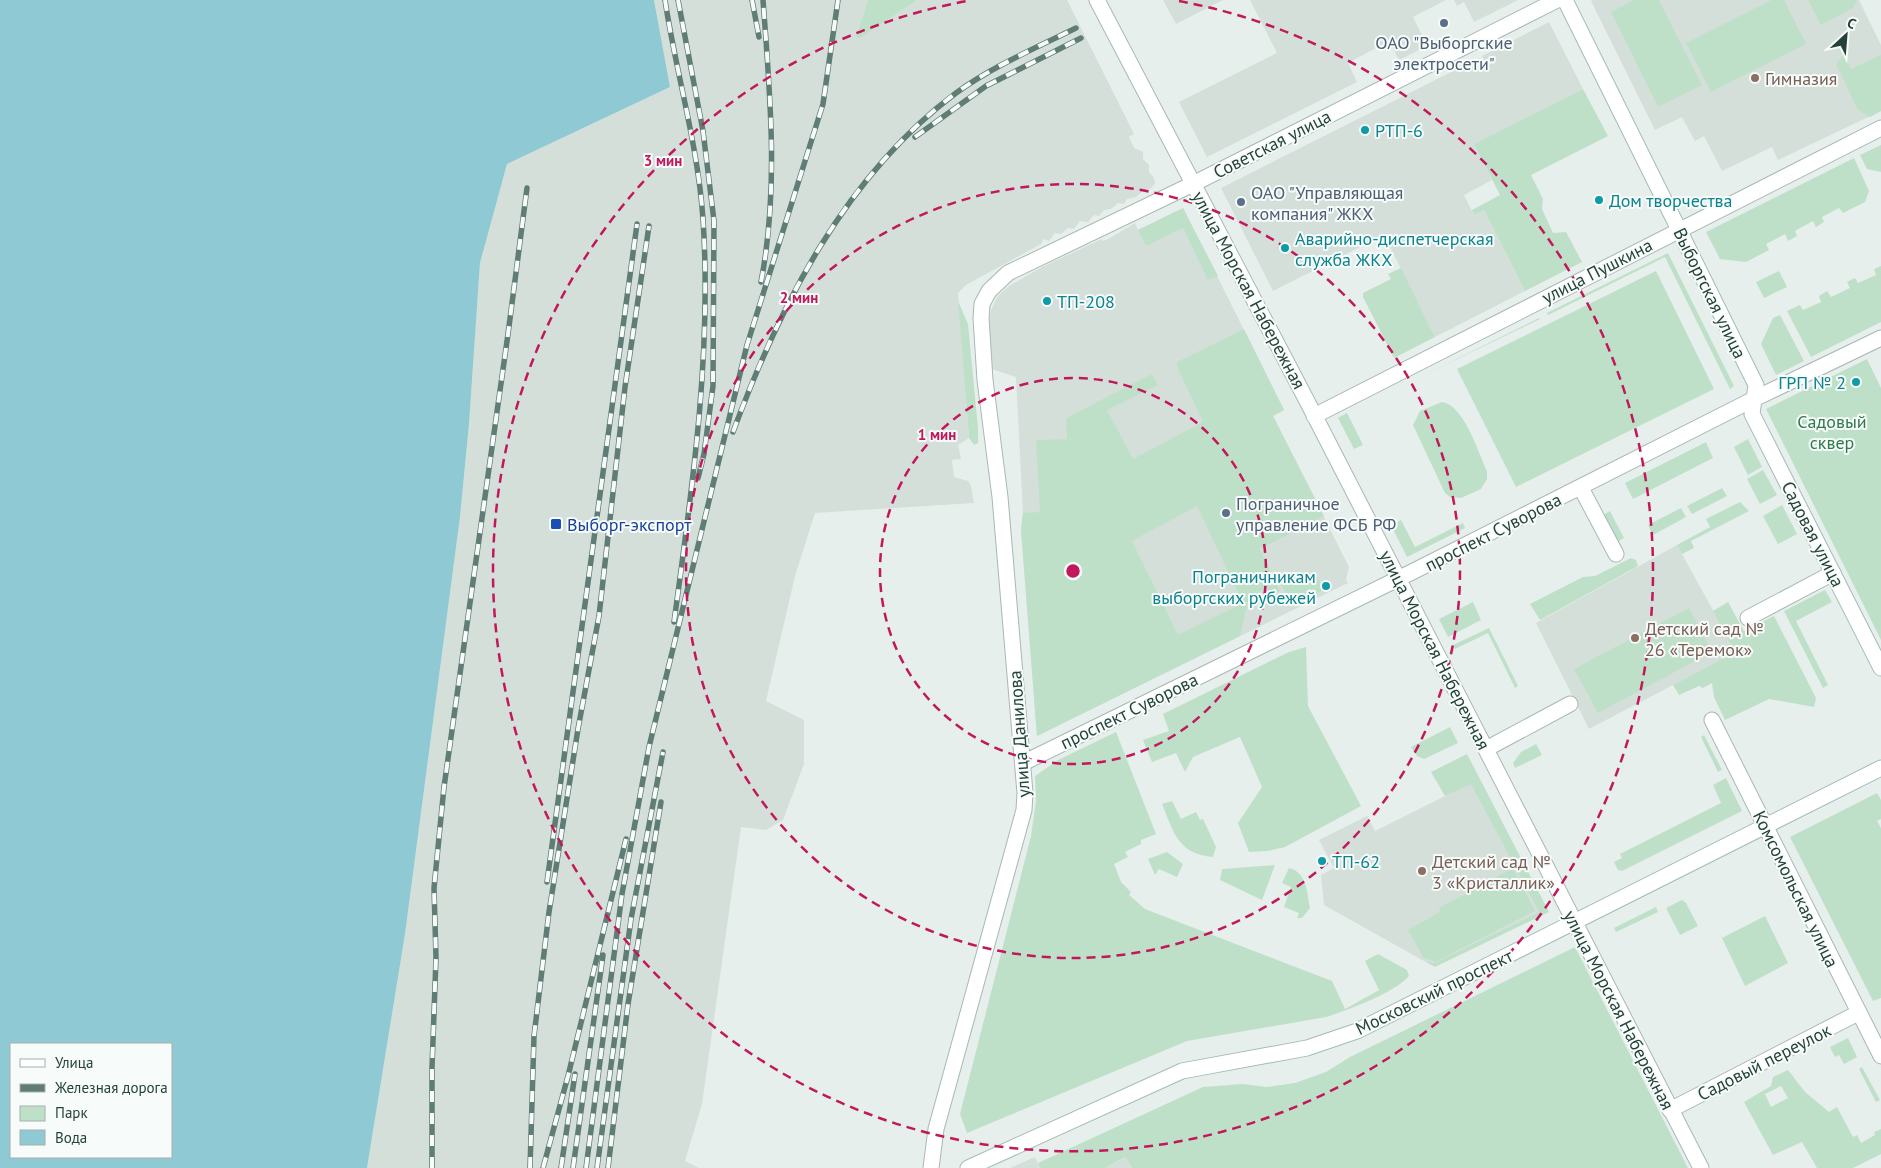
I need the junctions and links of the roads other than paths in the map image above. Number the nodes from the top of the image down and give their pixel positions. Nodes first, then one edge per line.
1 (1097, 0) edge
2 (1558, 0) edge
3 (1565, 0) edge
4 (1881, 128) edge
5 (1193, 184) junction
6 (1679, 230) junction
7 (989, 291) joint
8 (1879, 343) edge
9 (1754, 399) junction
10 (1314, 416) junction
11 (1581, 488) junction
12 (1616, 554) dead end
13 (1833, 573) junction
14 (1398, 579) junction
15 (1748, 618) dead end
16 (1881, 668) edge
17 (1570, 704) dead end
18 (1712, 720) dead end
19 (1486, 749) junction
20 (1022, 763) junction
21 (1881, 768) edge
22 (1765, 826) junction
23 (1575, 923) junction
24 (1858, 1014) junction
25 (1881, 1056) edge
26 (1670, 1110) junction
27 (931, 1168) edge
28 (968, 1168) edge
29 (1700, 1168) edge

1 - 5 street, улица Морская Набережная
2 - 5 street, Советская улица
3 - 6 street, Выборгская улица
4 - 6 street, улица Пушкина
5 - 7 street, Советская улица
5 - 10 street, улица Морская Набережная
6 - 9 street, Выборгская улица
6 - 10 street, улица Пушкина
7 - 20 street, улица Данилова
8 - 9 street, проспект Суворова
9 - 11 street, проспект Суворова
9 - 13 street, Садовая улица
10 - 14 street, улица Морская Набережная
11 - 12 street
11 - 14 street, проспект Суворова
13 - 15 street
13 - 16 street, Садовая улица
14 - 19 street, улица Морская Набережная
14 - 20 street, проспект Суворова
17 - 19 street
18 - 22 street, Комсомольская улица
19 - 23 street, улица Морская Набережная
20 - 27 street, улица Данилова
21 - 22 street, Московский проспект
22 - 23 street, Московский проспект
22 - 24 street, Комсомольская улица
23 - 26 street, улица Морская Набережная
23 - 28 street, Московский проспект
24 - 25 street, Комсомольская улица
24 - 26 street, Садовый переулок
26 - 29 street, улица Морская Набережная

